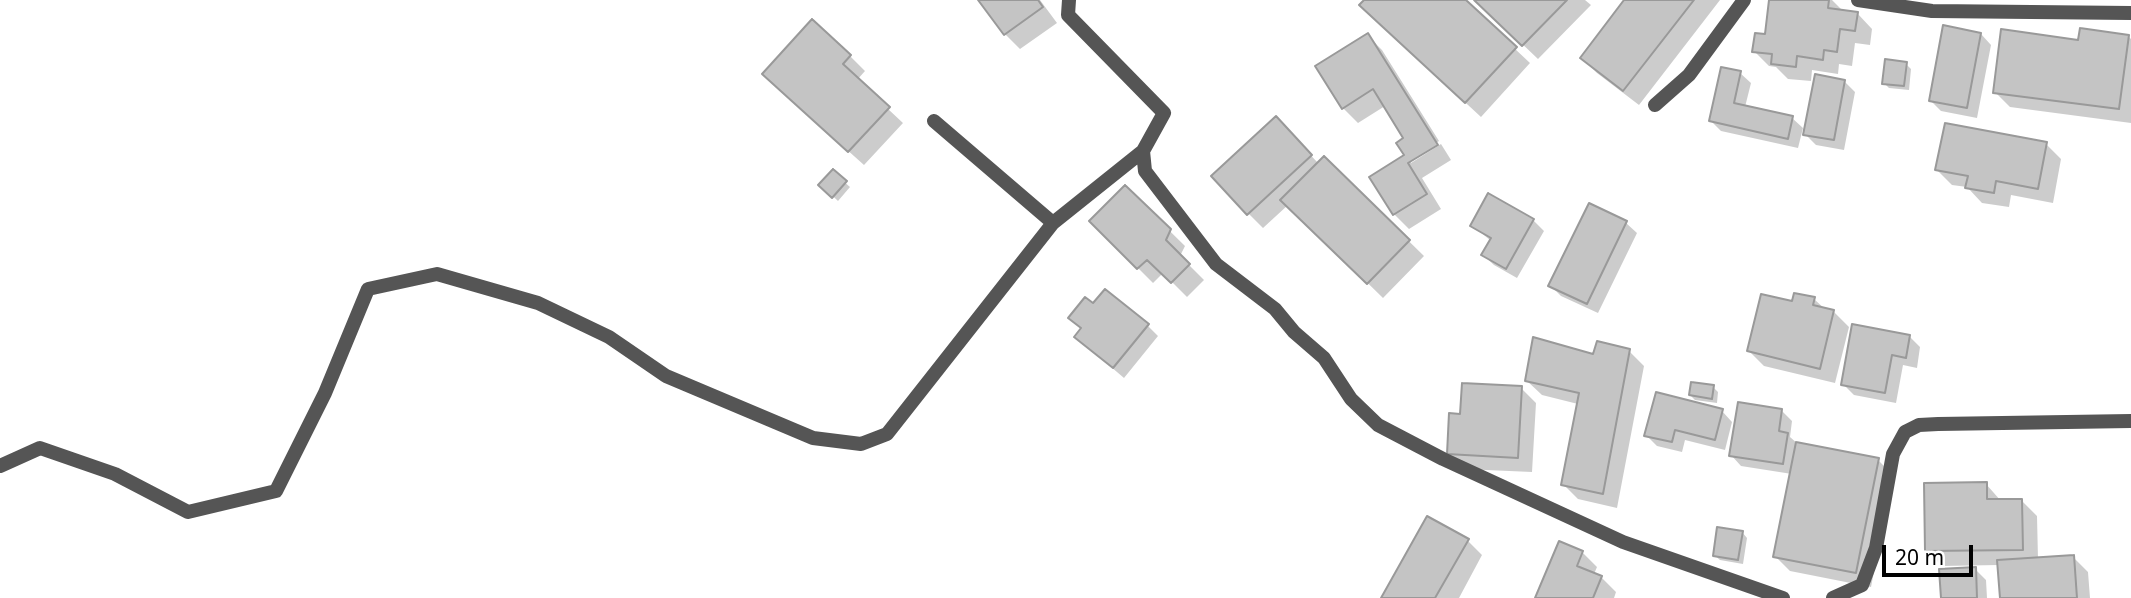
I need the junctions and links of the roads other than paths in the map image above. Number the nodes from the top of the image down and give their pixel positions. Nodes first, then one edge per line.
1 (1069, 0) edge
2 (1744, 0) edge
3 (1858, 0) edge
4 (2131, 13) edge
5 (1655, 105) dead end
6 (934, 121) dead end
7 (1143, 151) junction
8 (1053, 223) junction
9 (2131, 421) edge
10 (0, 466) edge
11 (1783, 598) edge
12 (1833, 598) edge

1 - 7 street
2 - 5 street
3 - 4 street
6 - 8 street
7 - 8 street
7 - 11 street
8 - 10 street
9 - 12 street

